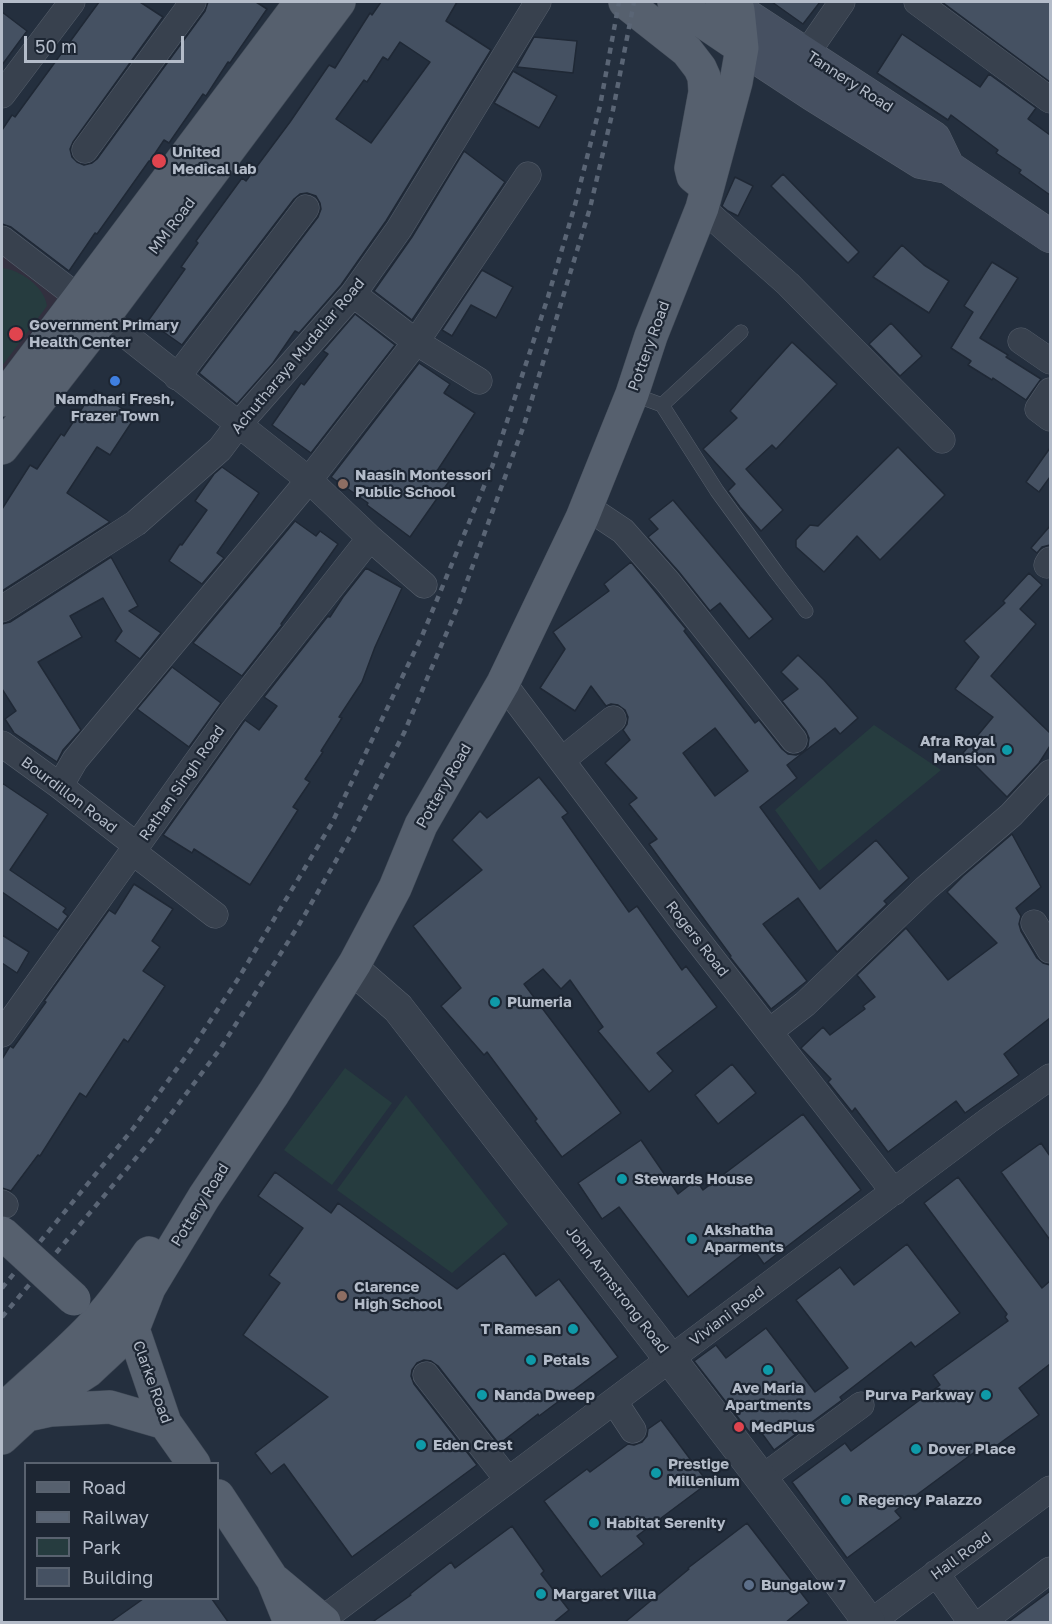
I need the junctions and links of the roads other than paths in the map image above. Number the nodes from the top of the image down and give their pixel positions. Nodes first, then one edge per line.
1 (72, 2) edge
2 (193, 2) edge
3 (339, 2) edge
4 (538, 2) edge
5 (625, 2) edge
6 (674, 2) edge
7 (842, 2) edge
8 (917, 2) edge
9 (734, 4) edge
10 (292, 5) edge
11 (742, 48) junction
12 (806, 54) junction
13 (2, 95) edge
14 (1050, 100) edge
15 (85, 150) dead end
16 (948, 166) junction
17 (528, 175) dead end
18 (705, 198) junction
19 (306, 208) dead end
20 (1050, 236) edge
21 (2, 239) edge
22 (353, 294) junction
23 (91, 308) junction
24 (741, 332) dead end
25 (1021, 340) dead end
26 (416, 342) junction
27 (1050, 361) edge
28 (177, 377) junction
29 (479, 381) dead end
30 (1050, 391) edge
31 (632, 394) junction
32 (2, 400) edge
33 (662, 405) junction
34 (1050, 418) edge
35 (238, 425) junction
36 (942, 440) dead end
37 (2, 448) edge
38 (309, 480) junction
39 (586, 507) junction
40 (370, 537) junction
41 (424, 585) dead end
42 (2, 609) edge
43 (806, 611) dead end
44 (503, 683) junction
45 (613, 719) dead end
46 (794, 740) dead end
47 (4, 753) edge
48 (562, 760) junction
49 (1050, 773) edge
50 (60, 786) junction
51 (421, 825) junction
52 (135, 849) junction
53 (215, 915) dead end
54 (1034, 923) dead end
55 (1050, 950) edge
56 (348, 974) junction
57 (769, 1032) junction
58 (2, 1034) edge
59 (1050, 1077) edge
60 (894, 1192) junction
61 (2, 1214) edge
62 (86, 1310) junction
63 (133, 1329) junction
64 (667, 1361) junction
65 (426, 1375) dead end
66 (614, 1401) junction
67 (861, 1406) dead end
68 (14, 1413) edge
69 (165, 1422) junction
70 (633, 1430) dead end
71 (2, 1438) edge
72 (193, 1462) edge
73 (762, 1478) junction
74 (508, 1480) junction
75 (219, 1498) edge
76 (1047, 1501) edge
77 (1050, 1570) edge
78 (936, 1573) junction
79 (273, 1580) junction
80 (322, 1622) edge
81 (290, 1623) edge
82 (855, 1623) edge
83 (870, 1623) edge
84 (971, 1623) edge
85 (982, 1623) edge

1 - 13 street
2 - 15 street
3 - 23 main road, MM Road
4 - 22 street, Achutharaya Mudaliar Road
5 - 18 main road
6 - 11 main road
7 - 12 street
8 - 14 street
9 - 11 main road, Pottery Road
9 - 12 main road, Tannery Road
10 - 23 main road, MM Road
11 - 16 main road, Tannery Road
11 - 18 main road, Pottery Road
12 - 16 main road, Tannery Road
16 - 20 main road, Tannery Road
17 - 26 street
18 - 31 main road, Pottery Road
18 - 36 street
19 - 28 street
21 - 23 street
22 - 26 street
22 - 35 street, Achutharaya Mudaliar Road
23 - 28 street
23 - 32 main road, MM Road
23 - 37 main road, MM Road
24 - 33 lane
25 - 27 street
26 - 29 street
26 - 38 street
28 - 35 street
30 - 34 street
31 - 33 lane
31 - 39 main road, Pottery Road
33 - 43 lane
35 - 38 street
35 - 42 street, Achutharaya Mudaliar Road
38 - 40 street
38 - 50 street
39 - 44 main road, Pottery Road
39 - 46 street
40 - 41 street
40 - 52 street, Rathan Singh Road
44 - 48 street, Rogers Road
44 - 51 main road, Pottery Road
45 - 48 street
47 - 50 street, Bourdillon Road
48 - 57 street, Rogers Road
49 - 57 street
50 - 52 street, Bourdillon Road
51 - 56 main road, Pottery Road
51 - 62 main road, Pottery Road
52 - 53 street, Bourdillon Road
52 - 58 street, Rathan Singh Road
54 - 55 street
56 - 63 main road, Pottery Road
56 - 64 street, John Armstrong Road
57 - 60 street, Rogers Road
59 - 60 street, Viviani Road
60 - 64 street, Viviani Road
61 - 62 main road, bridge
62 - 68 main road, Pottery Road
63 - 68 main road, Pottery Road
63 - 69 main road, Clarke Road
64 - 66 street, Viviani Road
64 - 73 street, John Armstrong Road
64 - 82 street, John Armstrong Road
65 - 74 street
66 - 70 street
66 - 74 street, Viviani Road
67 - 73 street
68 - 69 main road
68 - 71 main road, Pottery Road
69 - 72 main road, Clarke Road
73 - 83 street, John Armstrong Road
74 - 80 street, Viviani Road
75 - 79 main road
76 - 78 street, Hall Road
77 - 85 street
78 - 83 street, Hall Road
78 - 84 street
79 - 80 main road
79 - 81 main road

